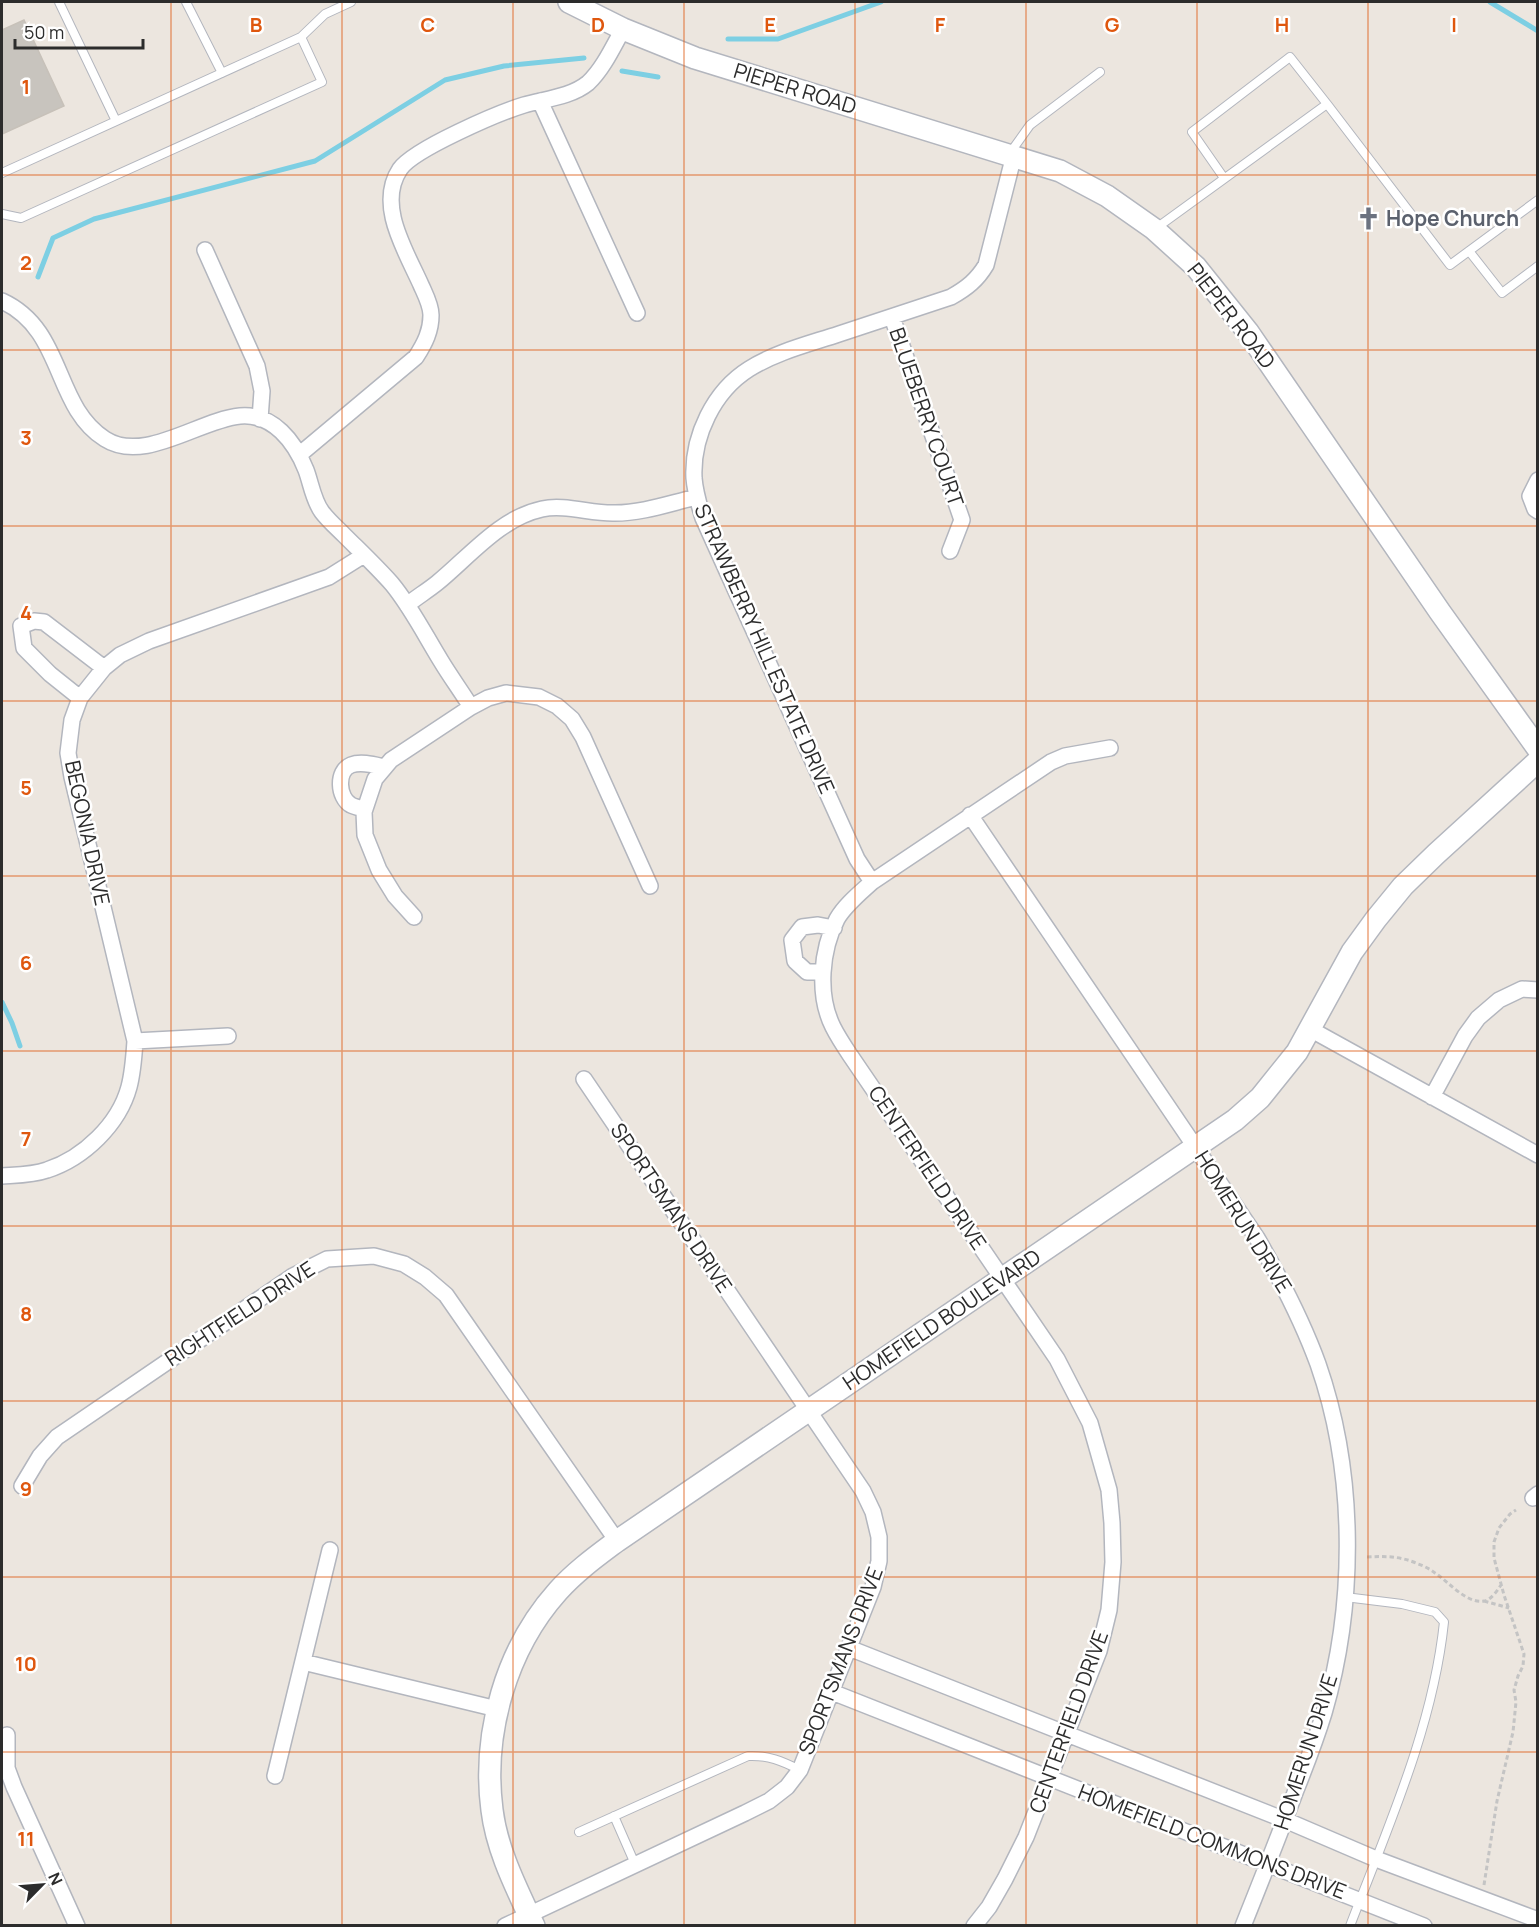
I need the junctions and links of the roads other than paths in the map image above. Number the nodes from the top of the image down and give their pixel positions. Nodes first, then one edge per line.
1 (59, 2) edge
2 (186, 2) edge
3 (348, 2) edge
4 (569, 2) edge
5 (623, 29) junction
6 (301, 37) junction
7 (1100, 72) dead end
8 (222, 73) junction
9 (540, 101) junction
10 (1326, 104) junction
11 (116, 121) junction
12 (1012, 155) junction
13 (2, 173) edge
14 (1224, 178) junction
15 (1538, 200) edge
16 (2, 214) edge
17 (1154, 230) junction
18 (205, 250) dead end
19 (1469, 251) junction
20 (1538, 266) edge
21 (2, 301) edge
22 (637, 313) dead end
23 (892, 317) junction
24 (260, 419) junction
25 (299, 455) junction
26 (1538, 480) edge
27 (697, 497) junction
28 (1538, 511) edge
29 (950, 551) dead end
30 (364, 555) junction
31 (407, 605) junction
32 (104, 668) junction
33 (80, 698) junction
34 (471, 706) junction
35 (1110, 748) dead end
36 (1538, 749) edge
37 (1538, 761) edge
38 (380, 773) junction
39 (364, 809) junction
40 (970, 815) junction
41 (872, 882) junction
42 (650, 886) dead end
43 (414, 917) dead end
44 (834, 928) junction
45 (823, 972) junction
46 (1538, 990) edge
47 (1311, 1029) junction
48 (228, 1036) dead end
49 (135, 1041) junction
50 (584, 1079) dead end
51 (1432, 1096) junction
52 (1196, 1147) junction
53 (1538, 1155) edge
54 (2, 1176) edge
55 (1003, 1279) junction
56 (809, 1410) junction
57 (22, 1486) dead end
58 (617, 1541) junction
59 (330, 1550) dead end
60 (1345, 1597) junction
61 (849, 1648) junction
62 (303, 1662) junction
63 (832, 1692) junction
64 (497, 1709) junction
65 (7, 1735) dead end
66 (1067, 1735) junction
67 (800, 1770) junction
68 (275, 1776) dead end
69 (1050, 1778) junction
70 (614, 1816) junction
71 (1285, 1820) junction
72 (579, 1832) dead end
73 (1376, 1858) junction
74 (635, 1864) junction
75 (1267, 1865) junction
76 (1360, 1900) junction
77 (531, 1920) edge
78 (1533, 1921) edge
79 (77, 1926) edge
80 (505, 1926) edge
81 (974, 1926) edge
82 (1243, 1926) edge
83 (1350, 1926) edge
84 (1424, 1926) edge

1 - 11 lane
2 - 8 lane
3 - 6 lane
4 - 5 street, PIEPER ROAD
5 - 9 street
5 - 12 street, PIEPER ROAD
6 - 8 lane
6 - 16 lane
7 - 12 lane
8 - 11 lane
9 - 22 street
9 - 25 street
10 - 14 lane
10 - 14 lane
10 - 19 lane
11 - 13 lane
12 - 17 street, PIEPER ROAD
12 - 23 street, STRAWBERRY HILL ESTATE DRIVE
14 - 17 lane
15 - 19 lane
17 - 36 street, PIEPER ROAD
18 - 24 street
19 - 20 lane
21 - 24 street
23 - 27 street, STRAWBERRY HILL ESTATE DRIVE
23 - 29 street, BLUEBERRY COURT
24 - 25 street
25 - 30 street
26 - 28 street
27 - 31 street
27 - 41 street, STRAWBERRY HILL ESTATE DRIVE
30 - 31 street
30 - 32 street, BEGONIA DRIVE
31 - 34 street
32 - 33 street, BEGONIA DRIVE
32 - 33 street
33 - 49 street, BEGONIA DRIVE
34 - 38 street
34 - 42 street
35 - 40 street, CENTERFIELD DRIVE
37 - 47 street, HOMEFIELD BOULEVARD
38 - 39 street
38 - 39 street
39 - 43 street
40 - 41 street, CENTERFIELD DRIVE
40 - 52 street, HOMERUN DRIVE
41 - 44 street, CENTERFIELD DRIVE
44 - 45 street, CENTERFIELD DRIVE
44 - 45 street
45 - 55 street, CENTERFIELD DRIVE
46 - 51 street
47 - 51 street
47 - 52 street, HOMEFIELD BOULEVARD
48 - 49 street
49 - 54 street, BEGONIA DRIVE
50 - 56 street, SPORTSMANS DRIVE
51 - 53 street
52 - 55 street, HOMEFIELD BOULEVARD
52 - 60 street, HOMERUN DRIVE
55 - 56 street, HOMEFIELD BOULEVARD
55 - 66 street, CENTERFIELD DRIVE
56 - 58 street, HOMEFIELD BOULEVARD
56 - 61 street, SPORTSMANS DRIVE
57 - 58 street, RIGHTFIELD DRIVE
58 - 64 street, HOMEFIELD BOULEVARD
59 - 62 street
60 - 71 street, HOMERUN DRIVE
60 - 73 lane
61 - 63 street, SPORTSMANS DRIVE
61 - 66 street, HOMEFIELD COMMONS DRIVE
62 - 64 street
62 - 68 street
63 - 67 street, SPORTSMANS DRIVE
63 - 69 street, HOMEFIELD COMMONS DRIVE
64 - 77 street, HOMEFIELD BOULEVARD
65 - 79 street
66 - 69 street, CENTERFIELD DRIVE
66 - 71 street, HOMEFIELD COMMONS DRIVE
67 - 70 lane
67 - 74 street, SPORTSMANS DRIVE
69 - 75 street, HOMEFIELD COMMONS DRIVE
69 - 81 street, CENTERFIELD DRIVE
70 - 72 lane
70 - 74 lane
71 - 73 street, HOMEFIELD COMMONS DRIVE
71 - 75 street, HOMERUN DRIVE
73 - 76 lane
73 - 78 street, HOMEFIELD COMMONS DRIVE
74 - 77 street, SPORTSMANS DRIVE
75 - 76 street, HOMEFIELD COMMONS DRIVE
75 - 82 street, HOMERUN DRIVE
76 - 83 lane
76 - 84 street, HOMEFIELD COMMONS DRIVE
77 - 80 street, SPORTSMANS DRIVE

